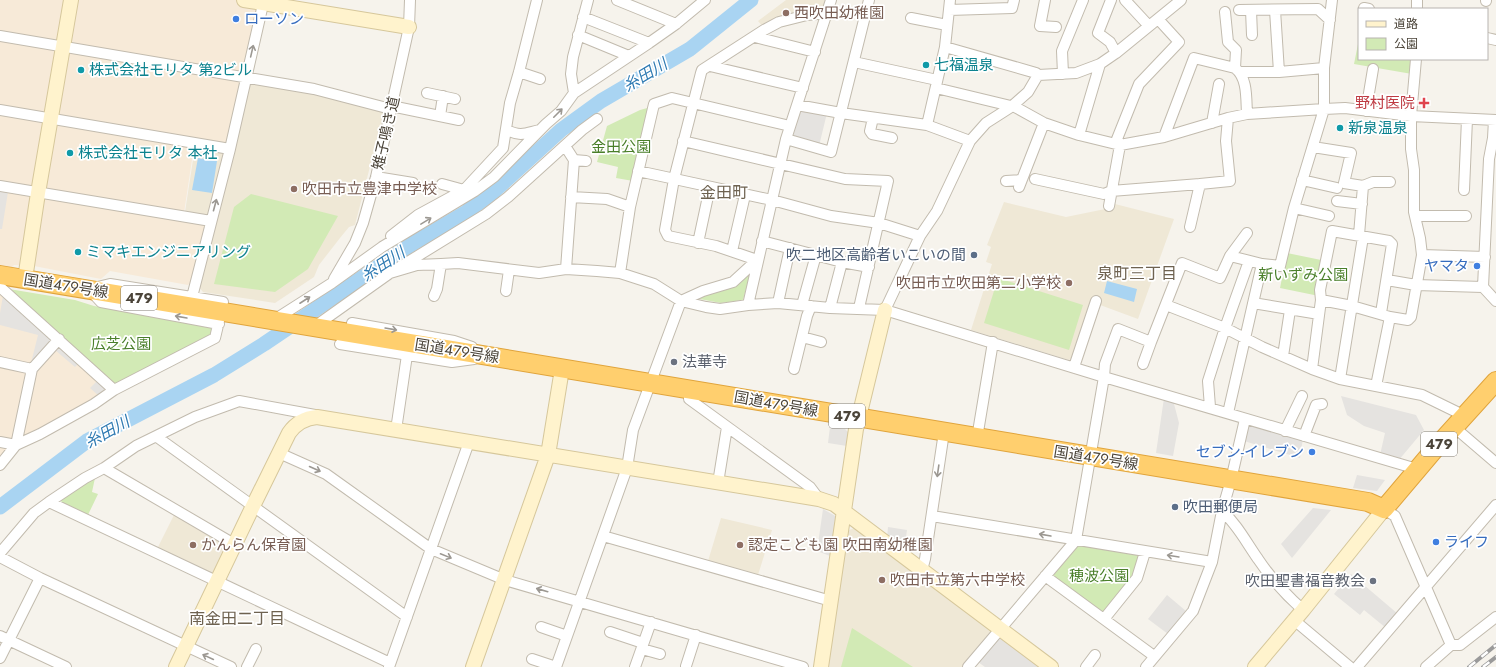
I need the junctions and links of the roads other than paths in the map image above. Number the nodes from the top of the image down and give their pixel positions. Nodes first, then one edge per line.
1 (71, 0) edge
2 (244, 0) edge
3 (410, 0) edge
4 (537, 0) edge
5 (588, 0) edge
6 (616, 0) edge
7 (831, 0) edge
8 (869, 0) edge
9 (1014, 0) edge
10 (1045, 0) edge
11 (1083, 0) edge
12 (1111, 0) edge
13 (1125, 0) edge
14 (1332, 0) edge
15 (701, 1) edge
16 (1178, 1) edge
17 (263, 2) edge
18 (950, 5) edge
19 (1270, 6) edge
20 (1238, 10) dead end
21 (1251, 10) junction
22 (1225, 12) dead end
23 (828, 13) junction
24 (583, 17) junction
25 (911, 18) dead end
26 (1158, 19) junction
27 (1330, 20) junction
28 (676, 24) junction
29 (947, 25) junction
30 (1149, 26) junction
31 (409, 27) junction
32 (1056, 27) dead end
33 (578, 35) junction
34 (1252, 35) dead end
35 (0, 36) edge
36 (754, 37) junction
37 (649, 43) junction
38 (63, 46) junction
39 (945, 48) junction
40 (815, 52) junction
41 (1116, 53) junction
42 (629, 56) junction
43 (1416, 60) edge
44 (854, 62) junction
45 (1100, 64) junction
46 (710, 66) junction
47 (1324, 68) junction
48 (1373, 69) dead end
49 (1238, 70) junction
50 (519, 72) junction
51 (1279, 72) junction
52 (1063, 74) junction
53 (1038, 75) junction
54 (246, 76) junction
55 (540, 79) dead end
56 (937, 84) junction
57 (1219, 84) dead end
58 (803, 88) junction
59 (427, 93) dead end
60 (574, 93) junction
61 (444, 96) junction
62 (455, 98) dead end
63 (693, 103) junction
64 (797, 105) junction
65 (1011, 107) junction
66 (391, 108) junction
67 (1324, 109) junction
68 (0, 110) edge
69 (1366, 111) junction
70 (841, 113) junction
71 (1247, 114) junction
72 (440, 116) junction
73 (1411, 116) junction
74 (873, 118) junction
75 (1228, 118) junction
76 (51, 119) junction
77 (1467, 119) junction
78 (459, 120) dead end
79 (597, 120) dead end
80 (1495, 120) edge
81 (1044, 123) junction
82 (1212, 123) junction
83 (927, 125) junction
84 (790, 126) junction
85 (507, 130) junction
86 (540, 130) junction
87 (1079, 135) junction
88 (892, 138) dead end
89 (1164, 138) junction
90 (786, 139) junction
91 (683, 141) junction
92 (970, 141) junction
93 (1120, 144) junction
94 (564, 146) junction
95 (1313, 147) junction
96 (230, 149) junction
97 (574, 160) junction
98 (586, 161) dead end
99 (781, 164) junction
100 (638, 170) junction
101 (376, 177) junction
102 (674, 179) junction
103 (1035, 179) dead end
104 (1302, 180) junction
105 (1006, 181) dead end
106 (1390, 182) dead end
107 (413, 183) dead end
108 (442, 184) dead end
109 (1200, 184) junction
110 (0, 186) edge
111 (1364, 186) junction
112 (710, 187) junction
113 (1337, 188) dead end
114 (464, 190) junction
115 (1464, 190) dead end
116 (1111, 191) junction
117 (38, 193) junction
118 (745, 195) junction
119 (571, 197) junction
120 (772, 200) junction
121 (1337, 201) dead end
122 (1362, 204) junction
123 (1109, 206) dead end
124 (630, 207) junction
125 (1294, 208) junction
126 (1411, 214) junction
127 (1329, 216) dead end
128 (1466, 216) dead end
129 (211, 221) junction
130 (879, 223) junction
131 (1190, 227) dead end
132 (1247, 233) dead end
133 (920, 236) junction
134 (1361, 236) junction
135 (762, 241) junction
136 (698, 243) junction
137 (382, 247) junction
138 (790, 248) junction
139 (732, 251) junction
140 (816, 255) junction
141 (1422, 255) junction
142 (1230, 256) junction
143 (1485, 257) junction
144 (757, 260) junction
145 (1249, 261) junction
146 (842, 262) junction
147 (441, 264) junction
148 (1262, 264) junction
149 (869, 267) junction
150 (566, 269) junction
151 (509, 270) junction
152 (390, 273) junction
153 (620, 273) junction
154 (0, 275) edge
155 (25, 279) junction
156 (1387, 280) junction
157 (332, 283) junction
158 (1416, 285) junction
159 (0, 286) edge
160 (1483, 288) junction
161 (89, 289) junction
162 (506, 291) dead end
163 (434, 296) dead end
164 (192, 297) junction
165 (1321, 300) junction
166 (681, 301) junction
167 (1096, 301) dead end
168 (1496, 301) edge
169 (223, 302) dead end
170 (778, 303) junction
171 (1253, 303) junction
172 (748, 305) junction
173 (1166, 305) junction
174 (807, 306) junction
175 (1352, 306) junction
176 (830, 308) junction
177 (859, 308) junction
178 (885, 310) junction
179 (1290, 310) junction
180 (1319, 314) junction
181 (1386, 315) junction
182 (275, 321) junction
183 (352, 323) dead end
184 (311, 327) junction
185 (1225, 328) junction
186 (1245, 337) junction
187 (802, 338) junction
188 (59, 339) junction
189 (821, 342) dead end
190 (993, 342) junction
191 (1151, 342) junction
192 (340, 344) dead end
193 (407, 355) junction
194 (1283, 356) junction
195 (490, 357) junction
196 (0, 362) edge
197 (1143, 364) dead end
198 (1074, 367) junction
199 (32, 369) junction
200 (562, 369) junction
201 (794, 369) dead end
202 (1312, 369) junction
203 (1104, 377) junction
204 (1340, 379) junction
205 (1496, 381) edge
206 (650, 383) junction
207 (1376, 386) junction
208 (689, 389) junction
209 (114, 390) junction
210 (1302, 396) dead end
211 (1322, 404) dead end
212 (1210, 408) junction
213 (1228, 413) junction
214 (858, 418) junction
215 (334, 419) junction
216 (1245, 419) junction
217 (1459, 422) junction
218 (727, 427) junction
219 (396, 430) junction
220 (1285, 431) junction
221 (944, 432) junction
222 (157, 436) junction
223 (1304, 436) junction
224 (977, 438) junction
225 (0, 442) edge
226 (469, 442) junction
227 (16, 445) junction
228 (279, 453) junction
229 (548, 455) junction
230 (1090, 457) junction
231 (1496, 463) edge
232 (0, 465) edge
233 (104, 468) junction
234 (627, 468) junction
235 (1417, 469) junction
236 (1231, 480) junction
237 (718, 483) junction
238 (819, 499) junction
239 (49, 502) junction
240 (1496, 505) edge
241 (253, 506) junction
242 (1384, 509) junction
243 (1222, 511) junction
244 (844, 513) junction
245 (932, 516) junction
246 (603, 536) junction
247 (1076, 540) junction
248 (234, 544) junction
249 (431, 549) junction
250 (1145, 552) junction
251 (0, 553) edge
252 (0, 557) edge
253 (1212, 562) junction
254 (922, 570) junction
255 (1045, 576) junction
256 (40, 578) junction
257 (505, 580) junction
258 (216, 581) junction
259 (1426, 586) junction
260 (580, 601) junction
261 (831, 601) junction
262 (1299, 615) junction
263 (407, 617) junction
264 (1496, 617) edge
265 (1104, 619) junction
266 (651, 622) junction
267 (541, 627) dead end
268 (1000, 630) junction
269 (610, 632) dead end
270 (696, 635) junction
271 (567, 636) junction
272 (4, 638) edge
273 (1451, 645) junction
274 (186, 646) junction
275 (642, 646) junction
276 (256, 649) dead end
277 (660, 654) dead end
278 (1095, 655) dead end
279 (1154, 656) junction
280 (0, 658) edge
281 (532, 659) dead end
282 (390, 665) edge
283 (686, 666) dead end
284 (66, 667) edge
285 (176, 667) edge
286 (231, 667) edge
287 (247, 667) edge
288 (473, 667) edge
289 (556, 667) edge
290 (635, 667) edge
291 (803, 667) edge
292 (821, 667) edge
293 (968, 667) edge
294 (1051, 667) edge
295 (1086, 667) edge
296 (1146, 667) edge
297 (1255, 667) edge
298 (1350, 667) edge
299 (1357, 667) edge
300 (1426, 667) edge

1 - 38 street
2 - 17 street
3 - 31 street, 雉子鳴き道
4 - 50 street
5 - 24 street
6 - 28 street
7 - 23 street
8 - 44 street
9 - 18 street
10 - 32 street
11 - 52 street
12 - 41 street
13 - 30 street
14 - 27 street
15 - 28 street
16 - 26 street
17 - 31 street
54 -> 17 street
18 - 29 street
19 - 21 street
19 - 27 street
19 - 51 street
20 - 21 street
21 - 34 street
22 - 49 street
23 - 36 street
23 - 40 street
24 - 33 street
24 - 37 street
25 - 29 street
26 - 30 street
26 - 93 street
27 - 47 street
28 - 37 street
29 - 39 street
30 - 41 street
31 - 66 street, 雉子鳴き道
33 - 42 street
33 - 60 street
35 - 38 street
36 - 40 street
36 - 46 street
37 - 42 street
38 - 54 street
38 - 76 street
39 - 53 street
39 - 56 street
40 - 58 street
41 - 45 street
42 - 60 street
43 - 73 street
44 - 56 street
44 - 70 street
45 - 52 street
45 - 87 street
46 - 58 street
46 - 63 street
47 - 51 street
47 - 67 street
48 - 69 street
49 - 51 street
49 - 71 street
49 - 89 street
50 - 55 street
50 - 85 street
52 - 53 street
53 - 65 street
54 - 66 street
54 - 96 street
56 - 65 street
56 - 83 street
57 - 82 street
58 - 64 street
59 - 61 street
86 -> 60 street
61 - 62 street
61 - 72 street
63 - 84 street
63 - 91 street
63 - 100 street
64 - 70 street
64 - 84 street
65 - 81 street
65 - 92 street
66 - 72 street
66 - 101 street, 雉子鳴き道
67 - 69 street
67 - 71 street
67 - 95 street
68 - 76 street
69 - 73 street
70 - 74 street
70 - 90 street
71 - 75 street
72 - 78 street
73 - 77 street
73 - 126 street
74 - 83 street
74 - 88 street
75 - 82 street
75 - 109 street
76 - 96 street
76 - 117 street
77 - 80 street
77 - 115 street
79 - 94 street
80 - 143 street
81 - 87 street
81 - 105 street
82 - 89 street
83 - 92 street
84 - 90 street
85 - 86 street
85 - 114 street
137 -> 86 street
87 - 93 street
89 - 93 street
90 - 99 street
91 - 99 street
91 - 102 street
92 - 133 street
93 - 116 street
94 - 97 street
94 - 152 street
95 - 104 street
95 - 111 street
129 -> 96 street
97 - 98 street
97 - 119 street
99 - 120 street
99 - 130 street
100 - 102 street
100 - 124 street
101 - 107 street
101 - 157 street, 雉子鳴き道
102 - 112 street
102 - 136 street
103 - 116 street
104 - 113 street
104 - 125 street
106 - 111 street
108 - 114 street
109 - 116 street
109 - 131 street
110 - 117 street
111 - 122 street
112 - 118 street
112 - 136 street
114 - 137 street
116 - 123 street
117 - 129 street
117 - 155 street
118 - 120 street
118 - 139 street
119 - 124 street
119 - 150 street
120 - 130 street
120 - 135 street
121 - 122 street
122 - 134 street
124 - 153 street
125 - 127 street
125 - 148 street
126 - 128 street
126 - 141 street
129 - 164 street
130 - 133 street
130 - 149 street
132 - 142 street
133 - 178 street
134 - 156 street
134 - 165 street
134 - 175 street
135 - 138 street
135 - 144 street
136 - 139 street
137 - 157 street
138 - 140 street
138 - 170 street
139 - 144 street
140 - 146 street
140 - 174 street
141 - 143 street
141 - 158 street
142 - 145 street
142 - 173 street
143 - 160 street
144 - 166 street
144 - 172 street
145 - 148 street
145 - 185 street
146 - 149 street
146 - 176 street
147 - 151 street
147 - 152 street
147 - 163 street
148 - 171 street
149 - 177 street
150 - 151 street
150 - 153 street
151 - 162 street
152 - 184 street
153 - 166 street
154 - 155 highway, 国道479号線 / 479
155 - 161 highway, 国道479号線 / 479
156 - 158 street
156 - 181 street
182 -> 157 street
158 - 160 street
158 - 181 street
159 - 188 street
160 - 168 street
161 - 164 street
161 - 182 highway, 国道479号線 / 479
209 -> 161 street
164 - 169 street
165 - 175 street
165 - 180 street
166 - 172 street
166 - 206 street
167 - 198 street
170 - 172 street
170 - 174 street
171 - 179 street
171 - 186 street
173 - 185 street
173 - 191 street
174 - 176 street
174 - 187 street
175 - 181 street
175 - 204 street
176 - 177 street
177 - 178 street
178 - 190 street
178 - 214 street
179 - 180 street
179 - 194 street
180 - 202 street
181 - 207 street
182 - 184 highway, 国道479号線 / 479
183 -> 195 street
184 - 195 highway, 国道479号線 / 479
185 - 186 street
185 - 212 street
186 - 194 street
186 - 213 street
187 - 189 street
187 - 201 street
188 - 199 street
188 - 209 street
190 - 198 street
190 - 224 street
191 - 197 street
191 - 203 street
192 - 193 street
193 - 195 street
193 - 219 street
194 - 202 street
195 - 200 highway, 国道479号線 / 479
196 - 199 street
198 - 203 street
199 - 227 street
200 - 206 highway, 国道479号線 / 479
200 - 229 street
202 - 204 street
203 - 212 street
203 - 230 street
204 - 207 street
205 - 217 highway, 479
206 - 208 highway, 国道479号線 / 479
206 - 234 street
207 - 217 street
208 - 214 highway, 国道479号線 / 479
208 - 218 street
209 - 227 street
210 - 220 street
211 - 223 street
212 - 213 street
213 - 216 street
214 - 221 highway, 国道479号線 / 479
214 - 244 street
215 - 219 street
215 - 222 street
215 - 228 street
216 - 220 street
216 - 236 street
217 - 231 street
217 - 235 highway, 479
218 - 237 street
218 - 238 street
219 - 226 street
220 - 223 street
221 - 224 highway, 国道479号線 / 479
221 -> 245 street
222 - 233 street
222 - 241 street
223 - 235 street
224 - 230 highway, 国道479号線 / 479
225 - 227 street
226 - 229 street
226 - 249 street
227 - 232 street
228 - 241 street
228 -> 249 street
229 - 234 street
229 - 257 street
230 - 236 highway, 国道479号線 / 479
230 - 247 street
233 - 239 street
233 - 248 street
234 - 237 street
234 - 246 street
235 - 242 highway, 479
236 - 242 highway, 国道479号線 / 479
236 - 243 street
237 - 238 street
238 - 244 street
239 - 251 street
239 - 258 street
240 - 259 street
241 - 248 street
241 - 263 street
242 - 259 street
242 - 262 street
243 - 253 street
243 - 262 street
244 - 254 street
244 - 261 street
247 -> 245 street
245 - 254 street
246 - 260 street
246 - 261 street
247 - 250 street
247 - 255 street
248 - 258 street
249 -> 257 street
249 - 263 street
253 -> 250 street
250 - 265 street
252 - 256 street
253 - 279 street
254 - 268 street
255 - 265 street
255 - 268 street
256 - 272 street
256 - 274 street
260 -> 257 street
257 - 288 street
258 - 274 street
258 - 282 street
259 - 273 street
259 - 299 street
260 - 266 street
260 - 271 street
261 - 292 street
262 - 297 street
262 - 298 street
263 - 282 street
264 - 273 street
265 - 279 street
266 - 270 street
266 - 275 street
267 - 271 street
268 - 293 street
268 - 294 street
269 - 275 street
270 - 283 street
270 - 291 street
271 - 289 street
272 - 280 street
272 - 284 street
273 - 300 street
274 - 285 street
286 -> 274 street
275 - 277 street
275 - 290 street
276 - 287 street
278 - 295 street
279 - 296 street
281 - 289 street

